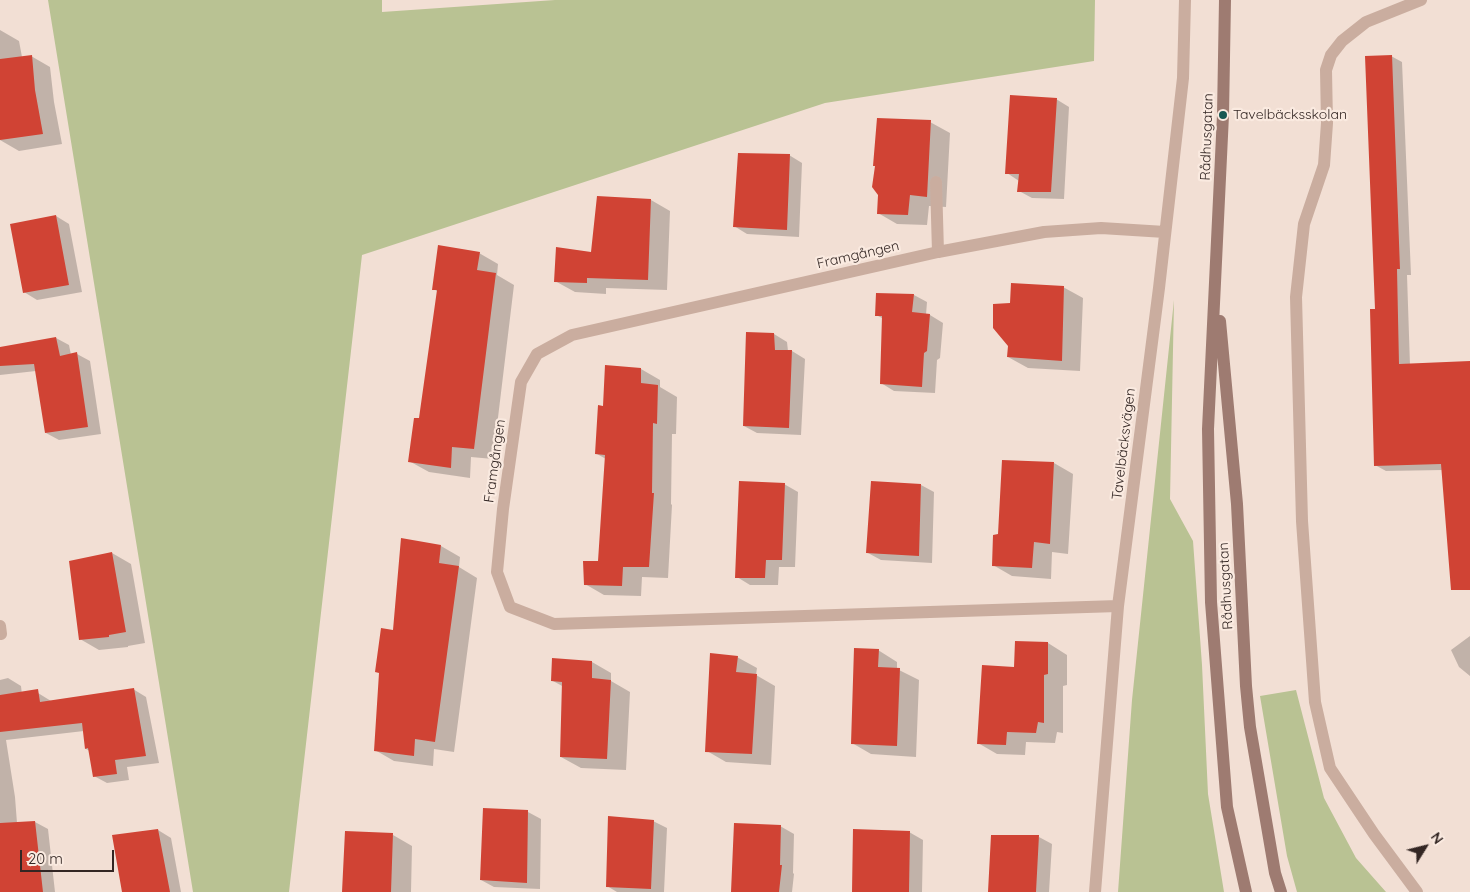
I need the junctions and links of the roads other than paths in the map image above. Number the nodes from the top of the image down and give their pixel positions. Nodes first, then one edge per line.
1 (1185, 0) edge
2 (1225, 0) edge
3 (1420, 0) edge
4 (936, 182) dead end
5 (1165, 232) junction
6 (938, 252) junction
7 (1216, 276) junction
8 (1118, 606) junction
9 (0, 626) edge
10 (0, 634) edge
11 (1095, 892) edge
12 (1246, 892) edge
13 (1281, 892) edge
14 (1417, 892) edge

1 - 5 street, Tavelbäcksvägen
2 - 7 main road, Rådhusgatan
3 - 14 street
4 - 6 street
5 - 6 street, Framgången
5 - 8 street, Tavelbäcksvägen
6 - 8 street, Framgången
7 - 12 main road, Rådhusgatan
7 - 13 main road, Rådhusgatan
8 - 11 street, Tavelbäcksvägen
9 - 10 street

